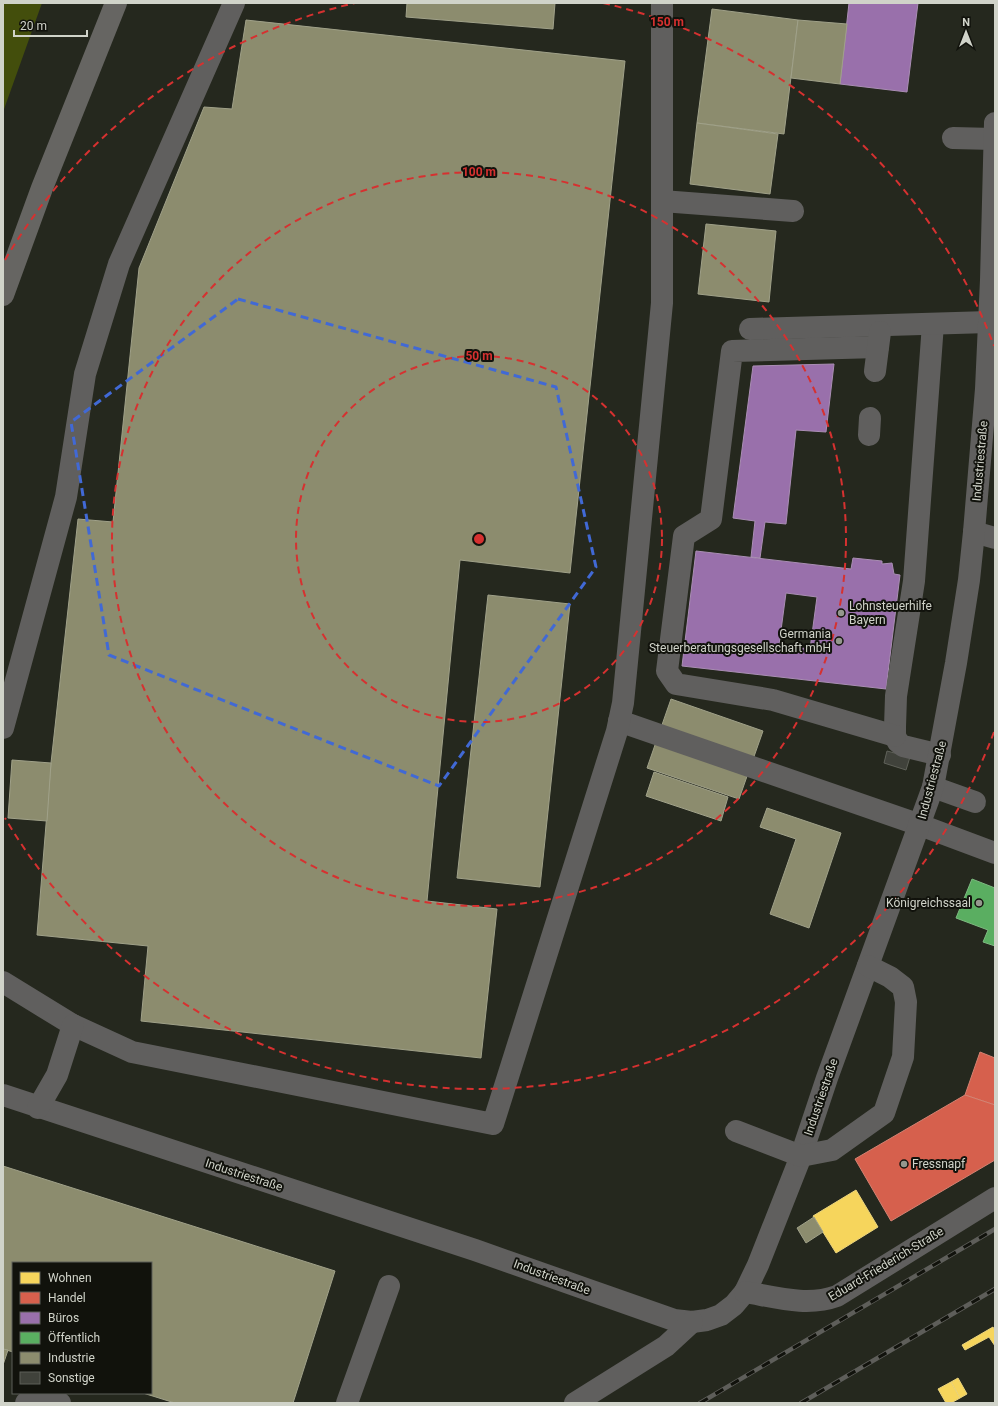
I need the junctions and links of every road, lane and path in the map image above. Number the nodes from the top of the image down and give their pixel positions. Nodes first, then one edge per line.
1 (116, 3) edge
2 (234, 3) edge
3 (662, 3) edge
4 (995, 131) edge
5 (953, 138) dead end
6 (662, 201) junction
7 (793, 211) dead end
8 (3, 295) edge
9 (989, 322) junction
10 (933, 324) junction
11 (881, 325) junction
12 (750, 329) dead end
13 (878, 346) junction
14 (875, 371) dead end
15 (974, 532) junction
16 (995, 538) edge
17 (619, 721) junction
18 (3, 728) edge
19 (895, 736) junction
20 (940, 755) junction
21 (933, 787) junction
22 (975, 802) dead end
23 (920, 825) junction
24 (995, 853) edge
25 (868, 966) junction
26 (3, 982) edge
27 (73, 1025) junction
28 (3, 1095) edge
29 (38, 1108) junction
30 (736, 1131) dead end
31 (801, 1156) junction
32 (995, 1198) edge
33 (388, 1286) dead end
34 (745, 1292) junction
35 (692, 1322) junction
36 (26, 1403) edge
37 (60, 1403) edge
38 (347, 1403) edge
39 (575, 1403) edge

1 - 8 highway
2 - 18 street
3 - 6 street
4 - 5 street
4 - 9 street, Industriestraße
6 - 7 street
6 - 17 street
9 - 10 street
9 - 15 street, Industriestraße
10 - 11 street
10 - 19 street
11 - 12 street
11 - 13 street
13 - 14 street
13 - 19 street
15 - 16 street
15 - 20 street, Industriestraße
17 - 23 street
17 - 27 street
19 - 20 street
20 - 21 street, Industriestraße
21 - 22 street
21 - 23 street, Industriestraße
23 - 24 street
23 - 25 street, Industriestraße
25 - 31 street, Industriestraße
25 - 31 street
26 - 27 street
27 - 29 street
28 - 29 street, Industriestraße
29 - 35 street, Industriestraße
30 - 31 street
31 - 34 street, Industriestraße
32 - 34 street, Eduard-Friederich-Straße
33 - 38 street
34 - 35 street, Industriestraße
35 - 39 street
36 - 37 street

